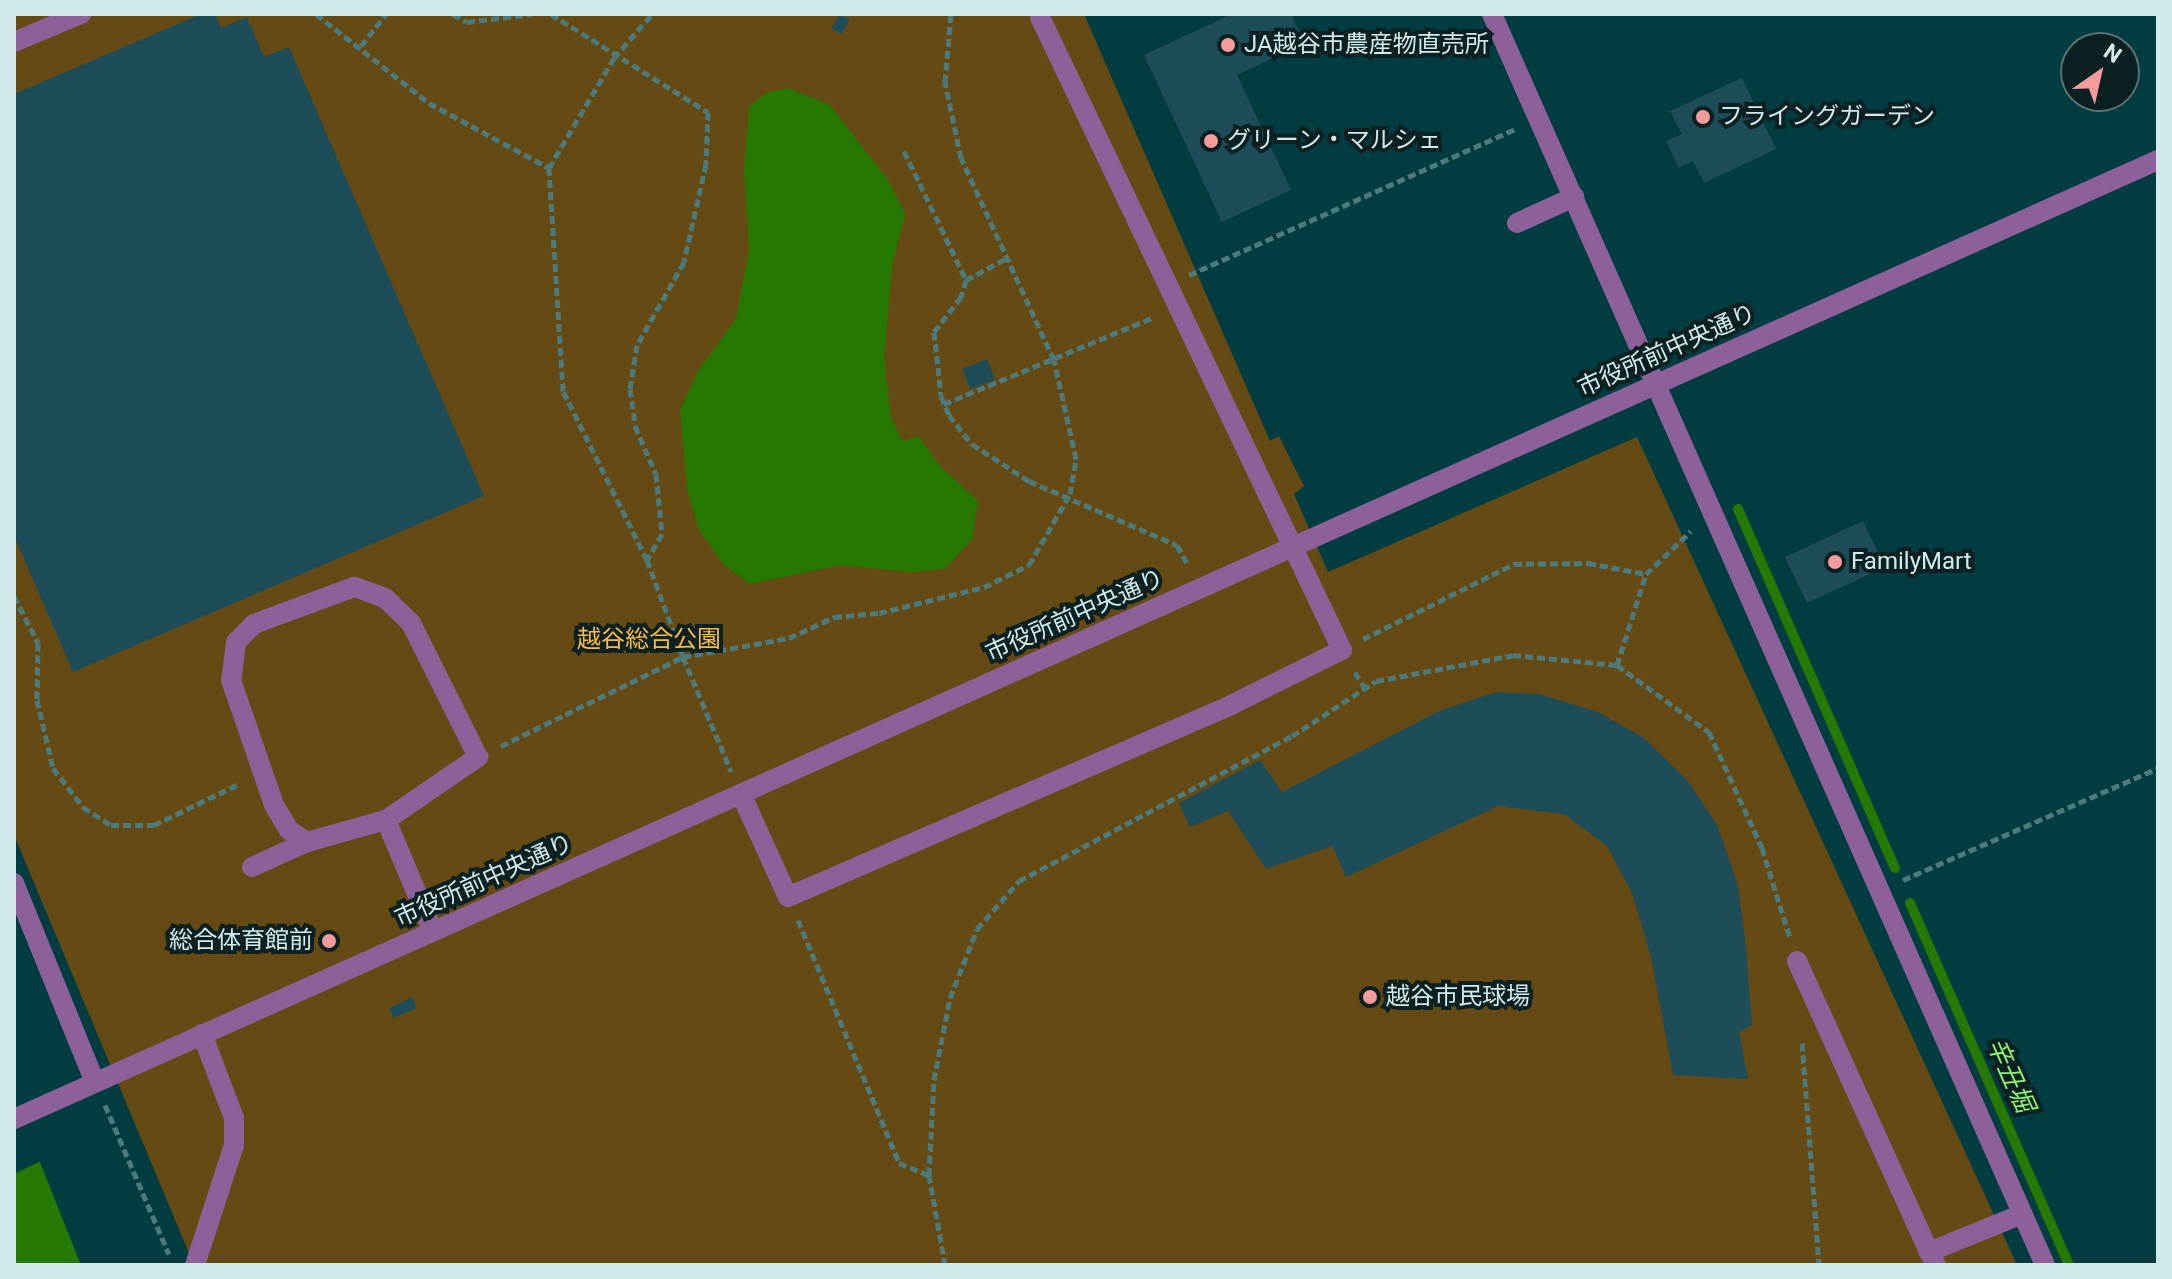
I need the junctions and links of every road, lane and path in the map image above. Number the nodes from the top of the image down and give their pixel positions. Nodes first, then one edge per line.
1 (81, 14) edge
2 (316, 14) edge
3 (386, 14) edge
4 (453, 14) edge
5 (532, 14) edge
6 (551, 14) edge
7 (652, 14) edge
8 (951, 14) edge
9 (1492, 14) edge
10 (1040, 17) dead end
11 (14, 42) edge
12 (361, 46) junction
13 (614, 58) junction
14 (1539, 119) junction
15 (904, 151) dead end
16 (2158, 160) edge
17 (549, 168) junction
18 (1574, 197) junction
19 (1517, 223) dead end
20 (1005, 259) junction
21 (966, 280) junction
22 (1167, 285) junction
23 (1177, 307) junction
24 (1054, 360) junction
25 (1657, 385) junction
26 (944, 404) junction
27 (1070, 494) junction
28 (1712, 511) junction
29 (1291, 548) junction
30 (647, 560) junction
31 (1646, 574) junction
32 (1200, 589) junction
33 (14, 596) edge
34 (1342, 650) junction
35 (683, 657) junction
36 (1617, 665) junction
37 (478, 757) junction
38 (2158, 768) edge
39 (260, 772) junction
40 (741, 794) junction
41 (386, 820) junction
42 (307, 842) junction
43 (252, 867) dead end
44 (1918, 874) dead end
45 (14, 883) edge
46 (788, 897) junction
47 (433, 932) junction
48 (1797, 961) joint
49 (202, 1034) junction
50 (1802, 1039) dead end
51 (95, 1082) junction
52 (14, 1119) edge
53 (929, 1175) junction
54 (2022, 1214) junction
55 (1932, 1259) edge
56 (174, 1265) edge
57 (195, 1265) edge
58 (945, 1265) edge
59 (1819, 1265) edge
60 (2045, 1265) edge

1 - 11 street
2 - 12 path
3 - 12 path
4 - 5 path
6 - 13 path
7 - 13 path
8 - 20 path
9 - 14 street
10 - 22 street
12 - 17 path
13 - 17 path
13 - 30 path
14 - 18 street
14 - 22 path
15 - 21 path
16 - 25 street, 市役所前中央通り
17 - 30 path
18 - 19 street
18 - 25 street
20 - 21 path
20 - 24 path
21 - 26 path
22 - 23 street
23 - 24 path
23 - 29 street
24 - 26 path
24 - 27 path
25 - 28 street
25 - 29 street, 市役所前中央通り
26 - 27 path
27 - 32 path
27 - 35 path
28 - 31 path
28 - 54 street
29 - 32 street, 市役所前中央通り
29 - 34 street
30 - 35 path
31 - 34 path
31 - 36 path
32 - 40 street, 市役所前中央通り
33 - 39 path
34 - 46 street
35 - 37 path
35 - 40 path
36 - 48 path
36 - 53 path
37 - 39 street
37 - 41 street
38 - 44 path
39 - 42 street
40 - 46 street
40 - 47 street, 市役所前中央通り
41 - 42 street
41 - 47 street
42 - 43 street
45 - 51 street
46 - 53 path
47 - 49 street, 市役所前中央通り
48 - 55 street
49 - 51 street, 市役所前中央通り
49 - 57 street
50 - 59 path
51 - 52 street, 市役所前中央通り
51 - 56 path
53 - 58 path
54 - 55 street
54 - 60 street

